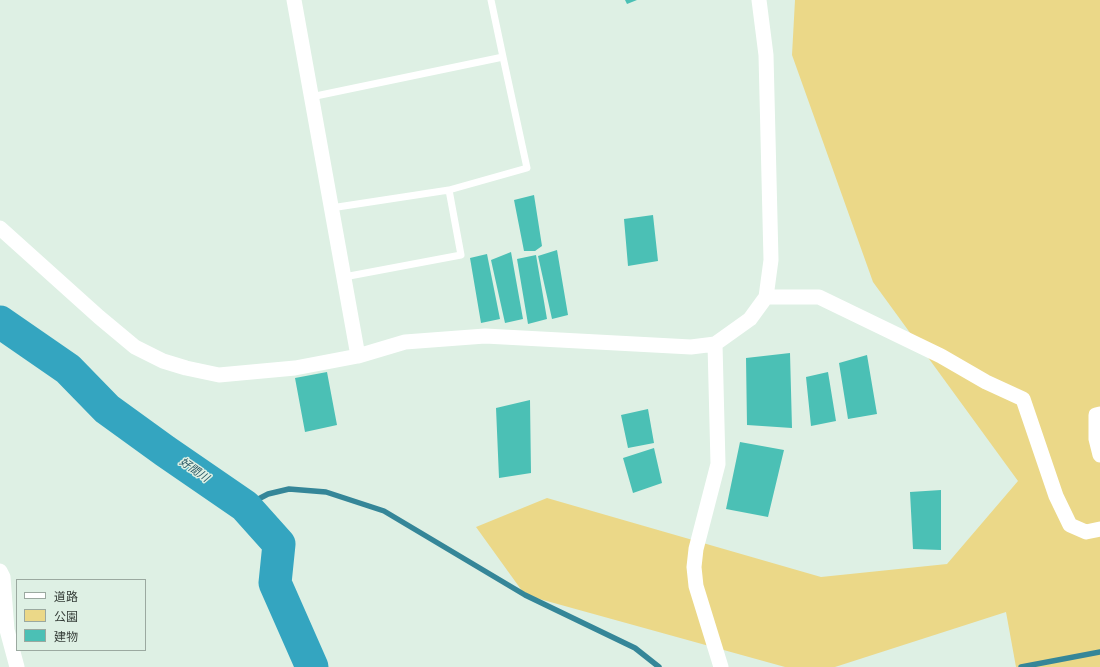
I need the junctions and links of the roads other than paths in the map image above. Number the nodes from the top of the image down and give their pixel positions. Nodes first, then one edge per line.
1 (294, 0) edge
2 (491, 0) edge
3 (759, 0) edge
4 (503, 57) junction
5 (312, 97) junction
6 (449, 190) junction
7 (331, 208) junction
8 (0, 228) edge
9 (344, 277) junction
10 (766, 297) junction
11 (715, 344) junction
12 (358, 356) junction
13 (1100, 414) edge
14 (1100, 455) edge
15 (1100, 529) edge
16 (0, 571) edge
17 (17, 667) edge
18 (722, 667) edge

1 - 5 street
2 - 4 lane
3 - 10 street
4 - 5 lane
4 - 6 lane
5 - 7 street
6 - 7 lane
6 - 9 lane
7 - 9 street
8 - 12 street
9 - 12 street
10 - 11 street
10 - 15 street
11 - 12 street
11 - 18 street
13 - 14 street
16 - 17 street

